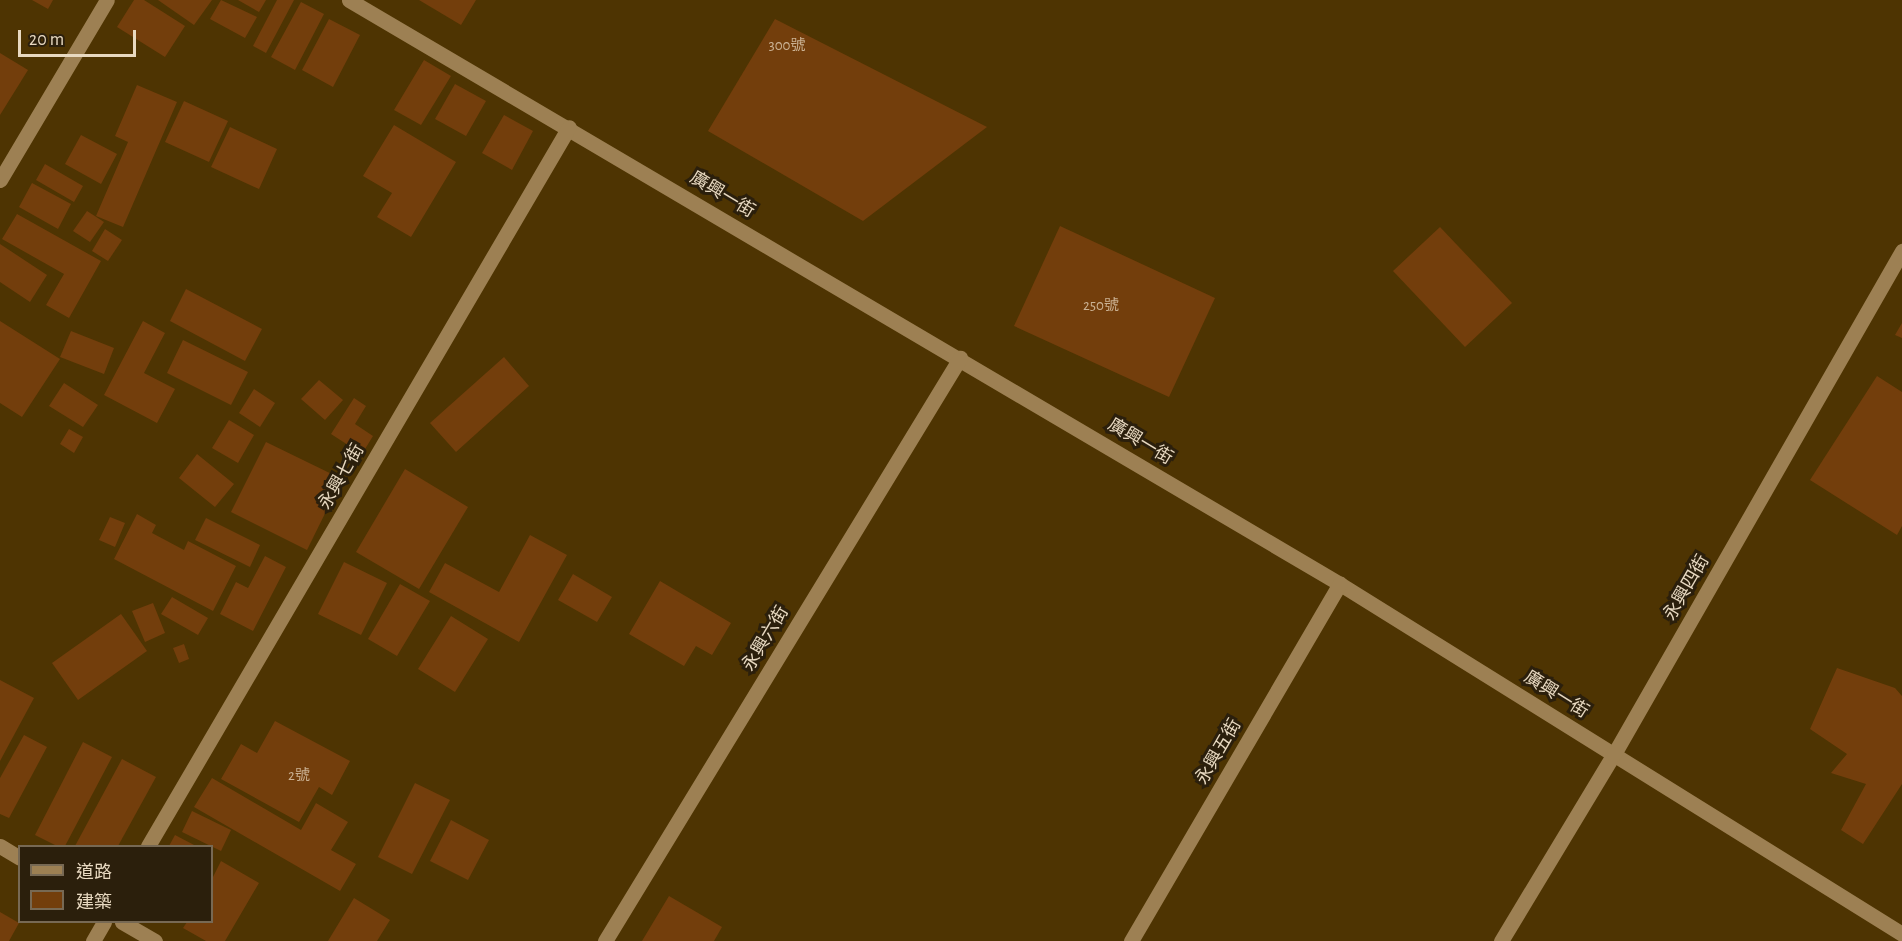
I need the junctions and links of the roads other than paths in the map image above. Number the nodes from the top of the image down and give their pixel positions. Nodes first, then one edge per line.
1 (106, 0) edge
2 (349, 0) edge
3 (569, 127) junction
4 (0, 180) edge
5 (1902, 251) edge
6 (960, 358) junction
7 (1340, 584) junction
8 (1614, 754) junction
9 (149, 845) edge
10 (0, 846) edge
11 (18, 857) edge
12 (103, 923) edge
13 (125, 923) edge
14 (1902, 934) edge
15 (93, 941) edge
16 (155, 941) edge
17 (605, 941) edge
18 (1131, 941) edge
19 (1501, 941) edge

1 - 4 street
2 - 3 street, 廣興一街
3 - 6 street, 廣興一街
3 - 9 street, 永興七街
5 - 8 street, 永興四街
6 - 7 street, 廣興一街
6 - 17 street, 永興六街
7 - 8 street, 廣興一街
7 - 18 street, 永興五街
8 - 14 street, 廣興一街
8 - 19 street, 永興四街
10 - 11 street
12 - 15 street
13 - 16 street

